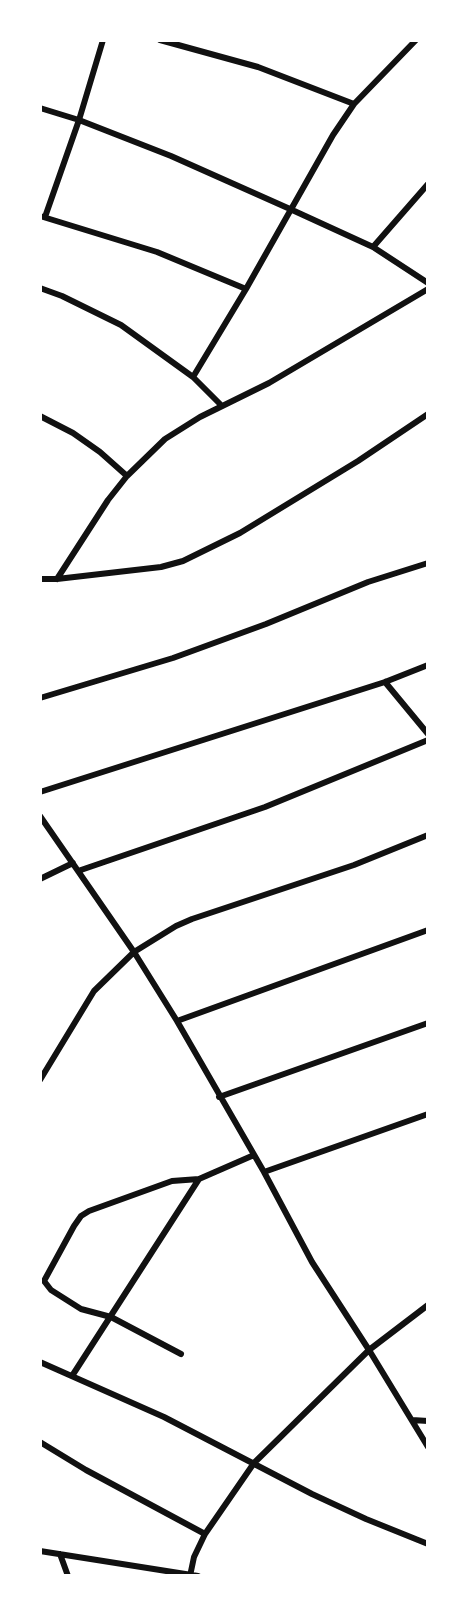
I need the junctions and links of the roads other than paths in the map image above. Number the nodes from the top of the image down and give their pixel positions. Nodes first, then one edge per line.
1 (103, 40) edge
2 (160, 40) edge
3 (416, 40) edge
4 (354, 104) junction
5 (40, 108) edge
6 (79, 120) junction
7 (428, 184) edge
8 (290, 209) junction
9 (43, 216) edge
10 (373, 247) junction
11 (428, 283) edge
12 (40, 288) edge
13 (428, 289) edge
14 (246, 290) junction
15 (193, 377) junction
16 (221, 405) junction
17 (428, 414) edge
18 (40, 416) edge
19 (127, 476) junction
20 (428, 563) edge
21 (40, 579) edge
22 (57, 579) junction
23 (428, 665) edge
24 (385, 682) junction
25 (40, 698) edge
26 (428, 734) edge
27 (428, 740) edge
28 (40, 792) edge
29 (40, 816) edge
30 (428, 834) edge
31 (73, 863) junction
32 (78, 871) junction
33 (40, 879) edge
34 (428, 930) edge
35 (134, 952) junction
36 (177, 1021) junction
37 (428, 1023) edge
38 (40, 1080) edge
39 (219, 1097) junction
40 (428, 1114) edge
41 (254, 1155) junction
42 (264, 1172) junction
43 (199, 1179) junction
44 (428, 1305) edge
45 (111, 1317) junction
46 (369, 1350) junction
47 (181, 1354) dead end
48 (40, 1362) edge
49 (72, 1376) junction
50 (412, 1420) junction
51 (428, 1420) edge
52 (40, 1442) edge
53 (428, 1447) edge
54 (254, 1463) junction
55 (205, 1533) junction
56 (428, 1544) edge
57 (40, 1551) edge
58 (60, 1554) junction
59 (190, 1574) edge
60 (68, 1575) edge
61 (198, 1575) edge

1 - 6 street
2 - 4 street
3 - 4 street
4 - 8 street
5 - 6 street
6 - 8 street
6 - 9 street
7 - 10 street
8 - 10 street
8 - 14 street
9 - 14 street
10 - 11 street
12 - 15 street
13 - 16 street
14 - 15 street
15 - 16 street
16 - 19 street
17 - 22 street
18 - 19 street
19 - 22 street
20 - 25 street
21 - 22 street
23 - 24 street
24 - 26 street
24 - 28 street
27 - 32 street
29 - 31 street
30 - 35 street
31 - 32 street
31 - 33 street
32 - 35 street
34 - 36 street
35 - 36 street
35 - 38 street
36 - 39 street
37 - 39 street
39 - 41 street
40 - 42 street
41 - 42 street
41 - 43 street
42 - 46 street
43 - 45 street
43 - 45 street
44 - 46 street
45 - 47 street
45 - 49 street
46 - 50 street
46 - 54 street
48 - 49 street
49 - 54 street
50 - 51 street
50 - 53 street
52 - 55 street
54 - 55 street
54 - 56 street
55 - 59 street
57 - 58 street
58 - 59 street
58 - 60 street
59 - 61 street

